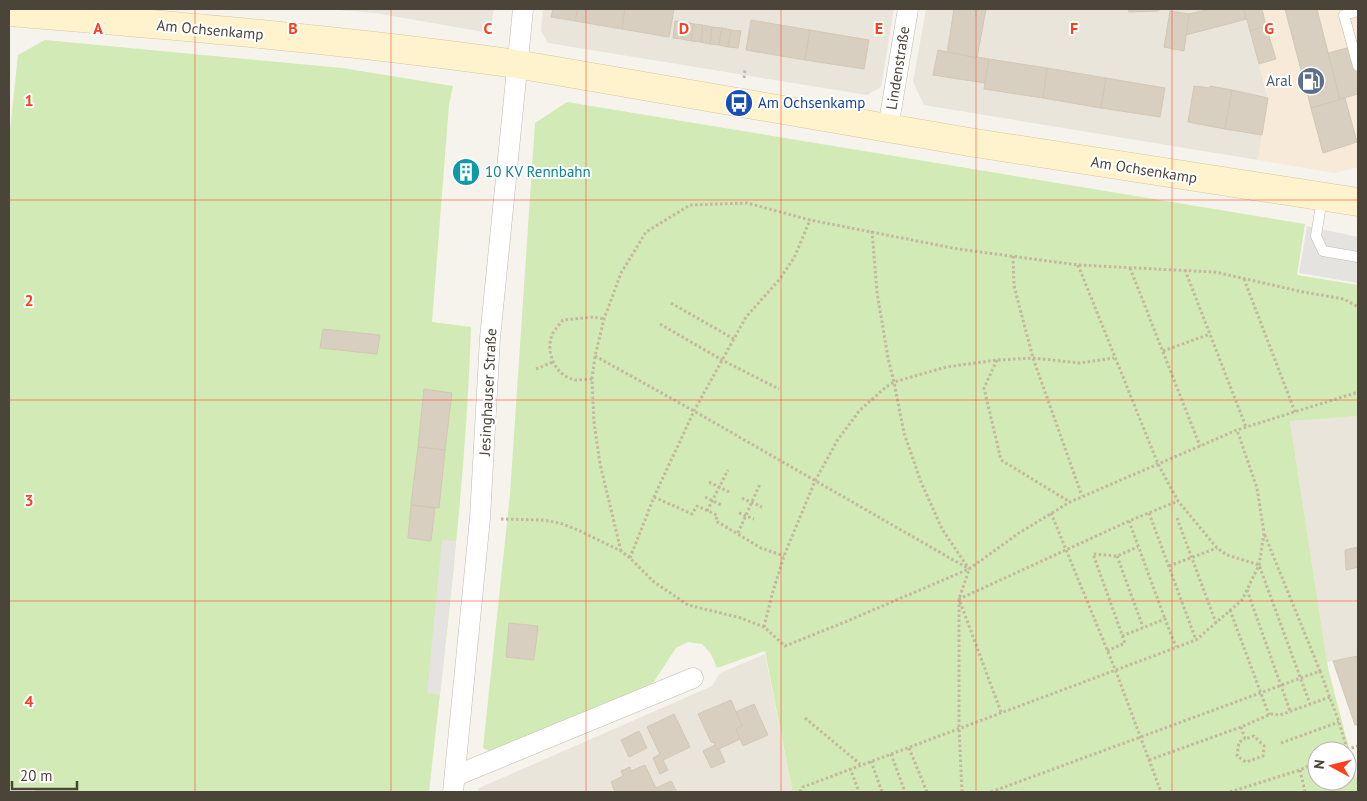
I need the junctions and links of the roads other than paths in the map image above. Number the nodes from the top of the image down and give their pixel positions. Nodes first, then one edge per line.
1 (523, 9) edge
2 (908, 9) edge
3 (1358, 11) edge
4 (9, 12) edge
5 (516, 64) junction
6 (1358, 66) edge
7 (888, 128) junction
8 (1322, 197) junction
9 (1358, 202) edge
10 (1358, 257) edge
11 (693, 678) dead end
12 (454, 784) edge

1 - 5 street, Jesinghauser Straße
2 - 7 street, Lindenstraße
3 - 6 lane
4 - 5 main road, Am Ochsenkamp
5 - 7 main road, Am Ochsenkamp
5 - 12 street, Jesinghauser Straße
7 - 8 main road, Am Ochsenkamp
8 - 9 main road, Am Ochsenkamp
8 - 10 lane
11 - 12 street, Jesinghauser Straße

